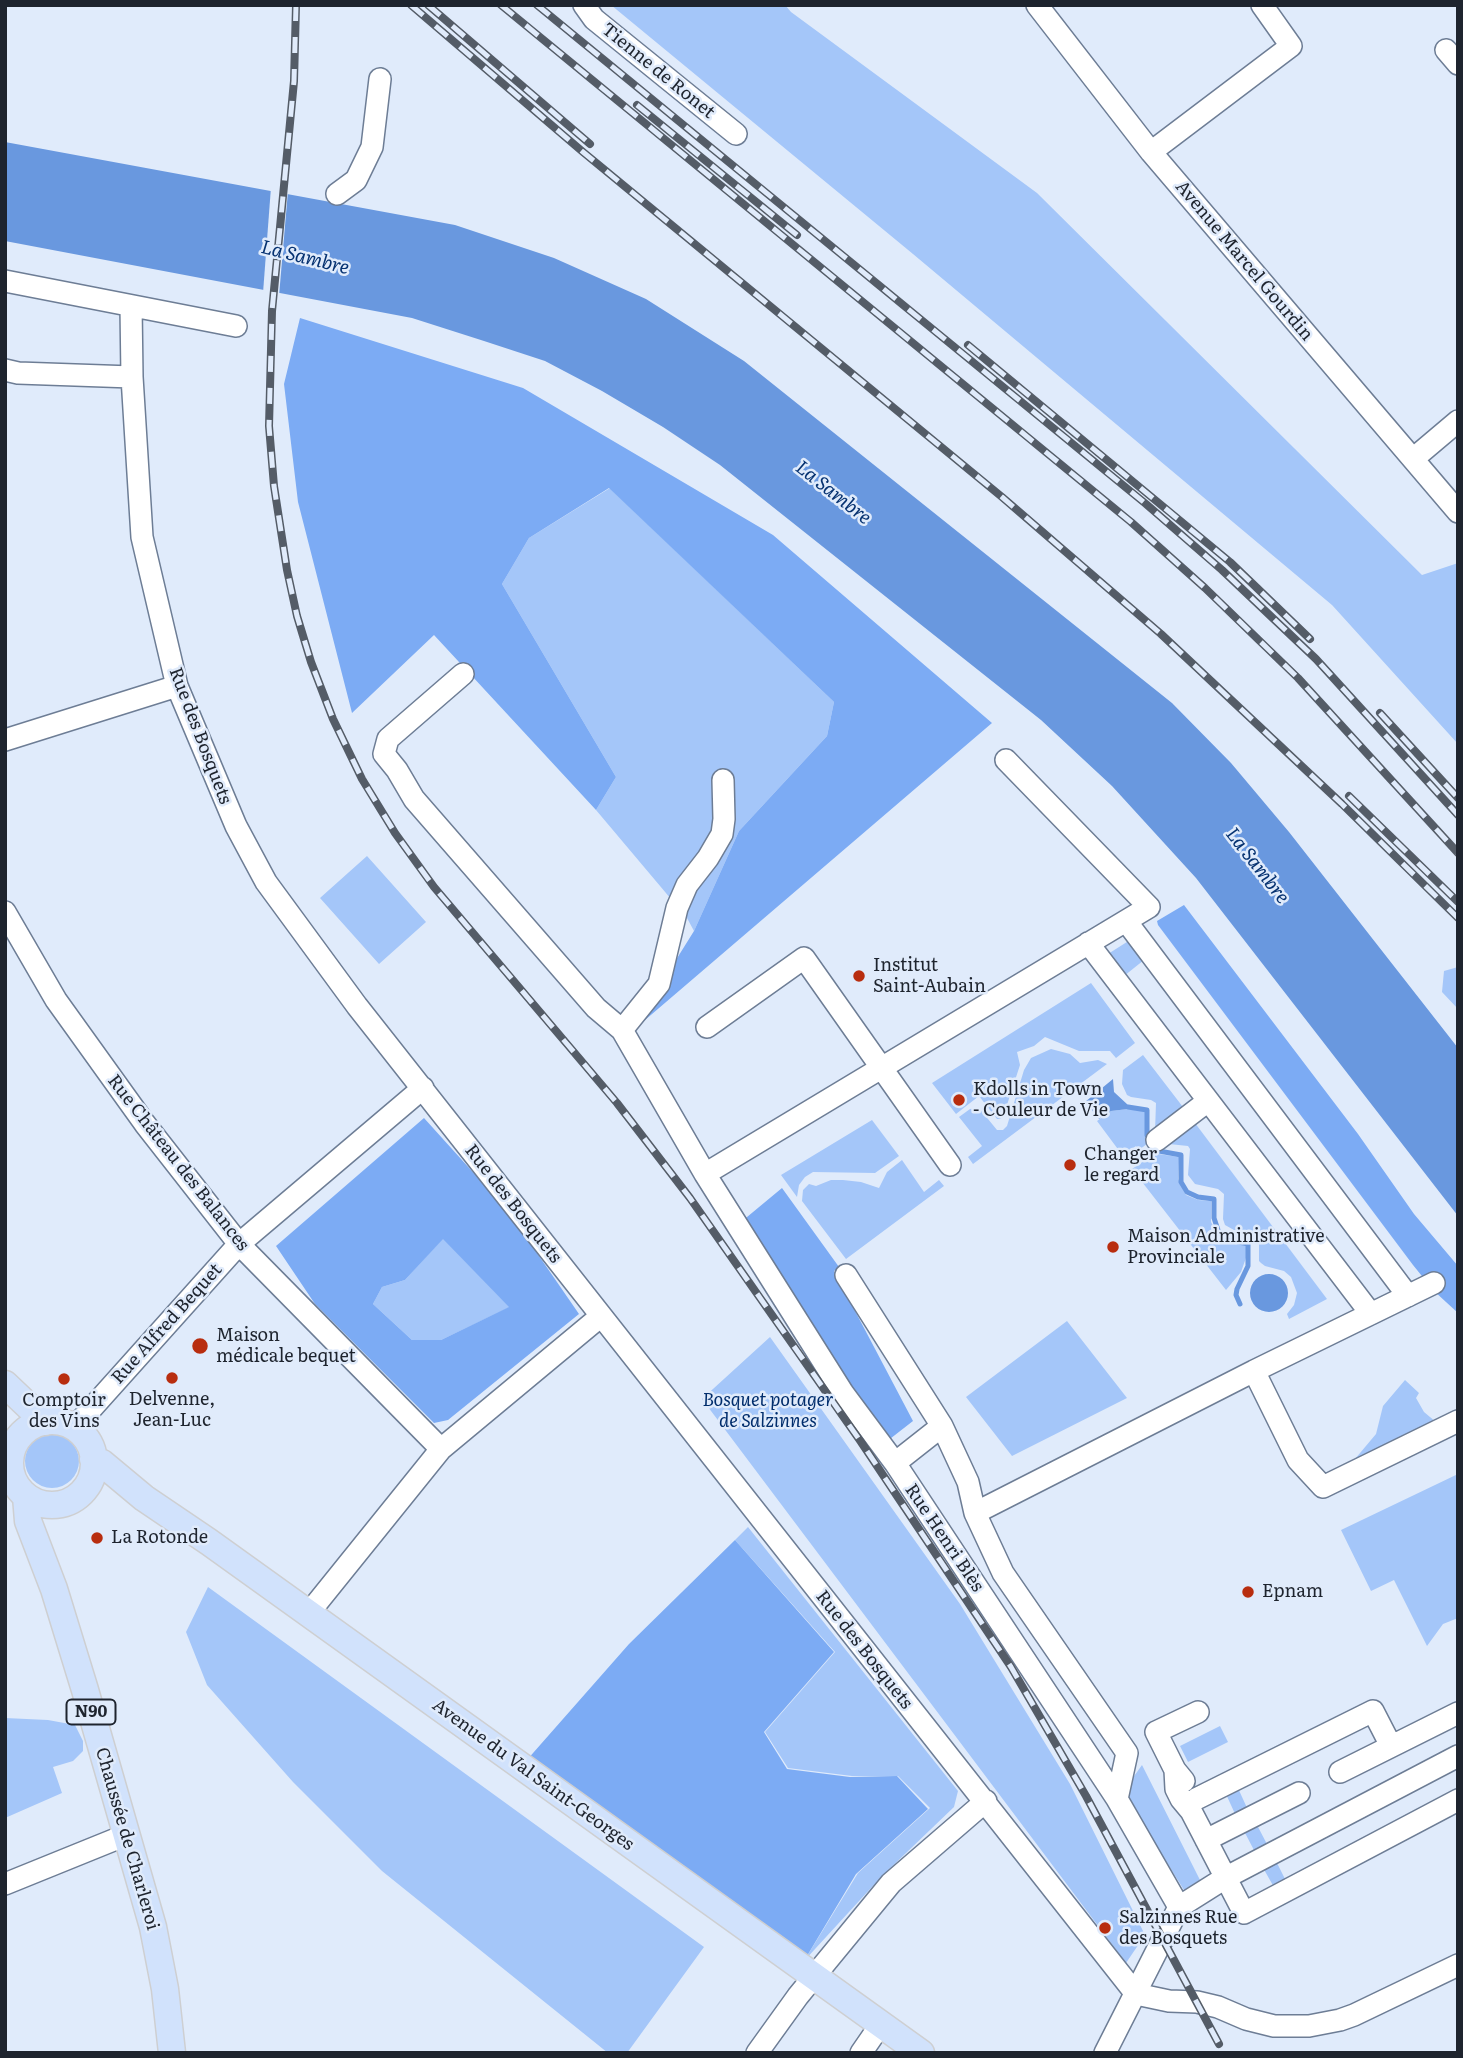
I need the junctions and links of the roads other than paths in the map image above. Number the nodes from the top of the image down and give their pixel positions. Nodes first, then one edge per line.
1 (584, 5) edge
2 (1037, 5) edge
3 (1262, 5) edge
4 (380, 79) dead end
5 (736, 134) dead end
6 (1151, 152) junction
7 (337, 194) dead end
8 (5, 281) edge
9 (131, 306) junction
10 (236, 326) dead end
11 (5, 370) edge
12 (132, 377) junction
13 (1458, 421) edge
14 (1413, 459) junction
15 (1458, 512) edge
16 (463, 674) dead end
17 (177, 686) junction
18 (5, 740) edge
19 (1006, 760) dead end
20 (723, 780) dead end
21 (5, 912) edge
22 (1126, 920) junction
23 (1088, 943) junction
24 (707, 1027) dead end
25 (622, 1030) junction
26 (880, 1068) junction
27 (423, 1088) junction
28 (1208, 1101) junction
29 (1157, 1140) dead end
30 (950, 1165) dead end
31 (705, 1174) junction
32 (239, 1244) junction
33 (846, 1275) dead end
34 (1434, 1283) dead end
35 (1408, 1296) junction
36 (1371, 1314) junction
37 (601, 1316) junction
38 (1255, 1371) junction
39 (5, 1384) edge
40 (1458, 1421) edge
41 (44, 1422) junction
42 (942, 1426) junction
43 (74, 1428) junction
44 (11, 1433) edge
45 (441, 1449) junction
46 (93, 1459) junction
47 (895, 1463) junction
48 (26, 1496) junction
49 (144, 1498) junction
50 (71, 1499) junction
51 (975, 1513) junction
52 (54, 1589) junction
53 (308, 1614) junction
54 (1198, 1712) dead end
55 (1458, 1713) edge
56 (1391, 1746) junction
57 (1458, 1756) edge
58 (1340, 1772) dead end
59 (1299, 1793) dead end
60 (1117, 1799) junction
61 (1458, 1800) edge
62 (986, 1801) junction
63 (1194, 1805) junction
64 (126, 1835) junction
65 (1206, 1840) junction
66 (1226, 1878) junction
67 (5, 1884) edge
68 (1179, 1908) junction
69 (1458, 1965) edge
70 (814, 1976) junction
71 (1136, 1994) junction
72 (881, 2024) junction
73 (172, 2053) edge
74 (757, 2053) edge
75 (861, 2053) edge
76 (921, 2053) edge
77 (1105, 2053) edge

1 - 5 street, Tienne de Ronet
2 - 6 street, Avenue Marcel Gourdin
3 - 6 street
4 - 7 street
6 - 14 street, Avenue Marcel Gourdin
8 - 9 street
9 - 10 street
9 - 12 street, Rue des Bosquets
11 - 12 street
12 - 17 street, Rue des Bosquets
13 - 14 street
14 - 15 street, Avenue Marcel Gourdin
16 - 25 street, Rue Henri Blès
17 - 18 street
17 - 27 street, Rue des Bosquets
19 - 22 street
20 - 25 street
21 - 32 street, Rue Château des Balances
22 - 23 street
22 - 35 street
23 - 26 street
23 - 28 street
24 - 26 street
25 - 31 street, Rue Henri Blès
26 - 30 street
26 - 31 street
27 - 32 street, Rue Alfred Bequet
27 - 37 street, Rue des Bosquets
28 - 29 street
28 - 36 street
31 - 47 street, Rue Henri Blès
32 - 43 street, Rue Alfred Bequet
32 - 45 street, Rue Château des Balances
33 - 42 street
34 - 35 street
35 - 36 street
36 - 38 street
37 - 45 street
37 - 62 street, Rue des Bosquets
38 - 40 street
38 - 51 street
39 - 41 main road
41 - 43 main road
41 - 44 main road, N90
42 - 47 street
42 - 51 street
43 - 46 main road
44 - 48 main road, N90
45 - 53 street
46 - 49 main road, Avenue du Val Saint-Georges
46 - 50 main road, N90
47 - 60 street, Rue Henri Blès
48 - 50 main road
48 - 52 main road, Chaussée de Charleroi / N90
49 - 50 main road, Avenue du Val Saint-Georges
49 - 53 main road, Avenue du Val Saint-Georges
50 - 52 main road, Chaussée de Charleroi / N90
51 - 60 street
52 - 64 main road, Chaussée de Charleroi / N90
53 - 70 main road, Avenue du Val Saint-Georges
54 - 63 street
55 - 56 street
56 - 58 street
56 - 63 street
57 - 66 street
59 - 65 street
60 - 68 street, Rue Henri Blès
61 - 66 street
62 - 70 street
62 - 71 street, Rue des Bosquets
63 - 65 street
64 - 67 street
64 - 73 main road, Chaussée de Charleroi / N90
65 - 66 street
66 - 68 street
68 - 71 street
69 - 71 street
70 - 72 main road, Avenue du Val Saint-Georges
70 - 74 street
71 - 77 street
72 - 75 street
72 - 76 main road, Avenue du Val Saint-Georges

